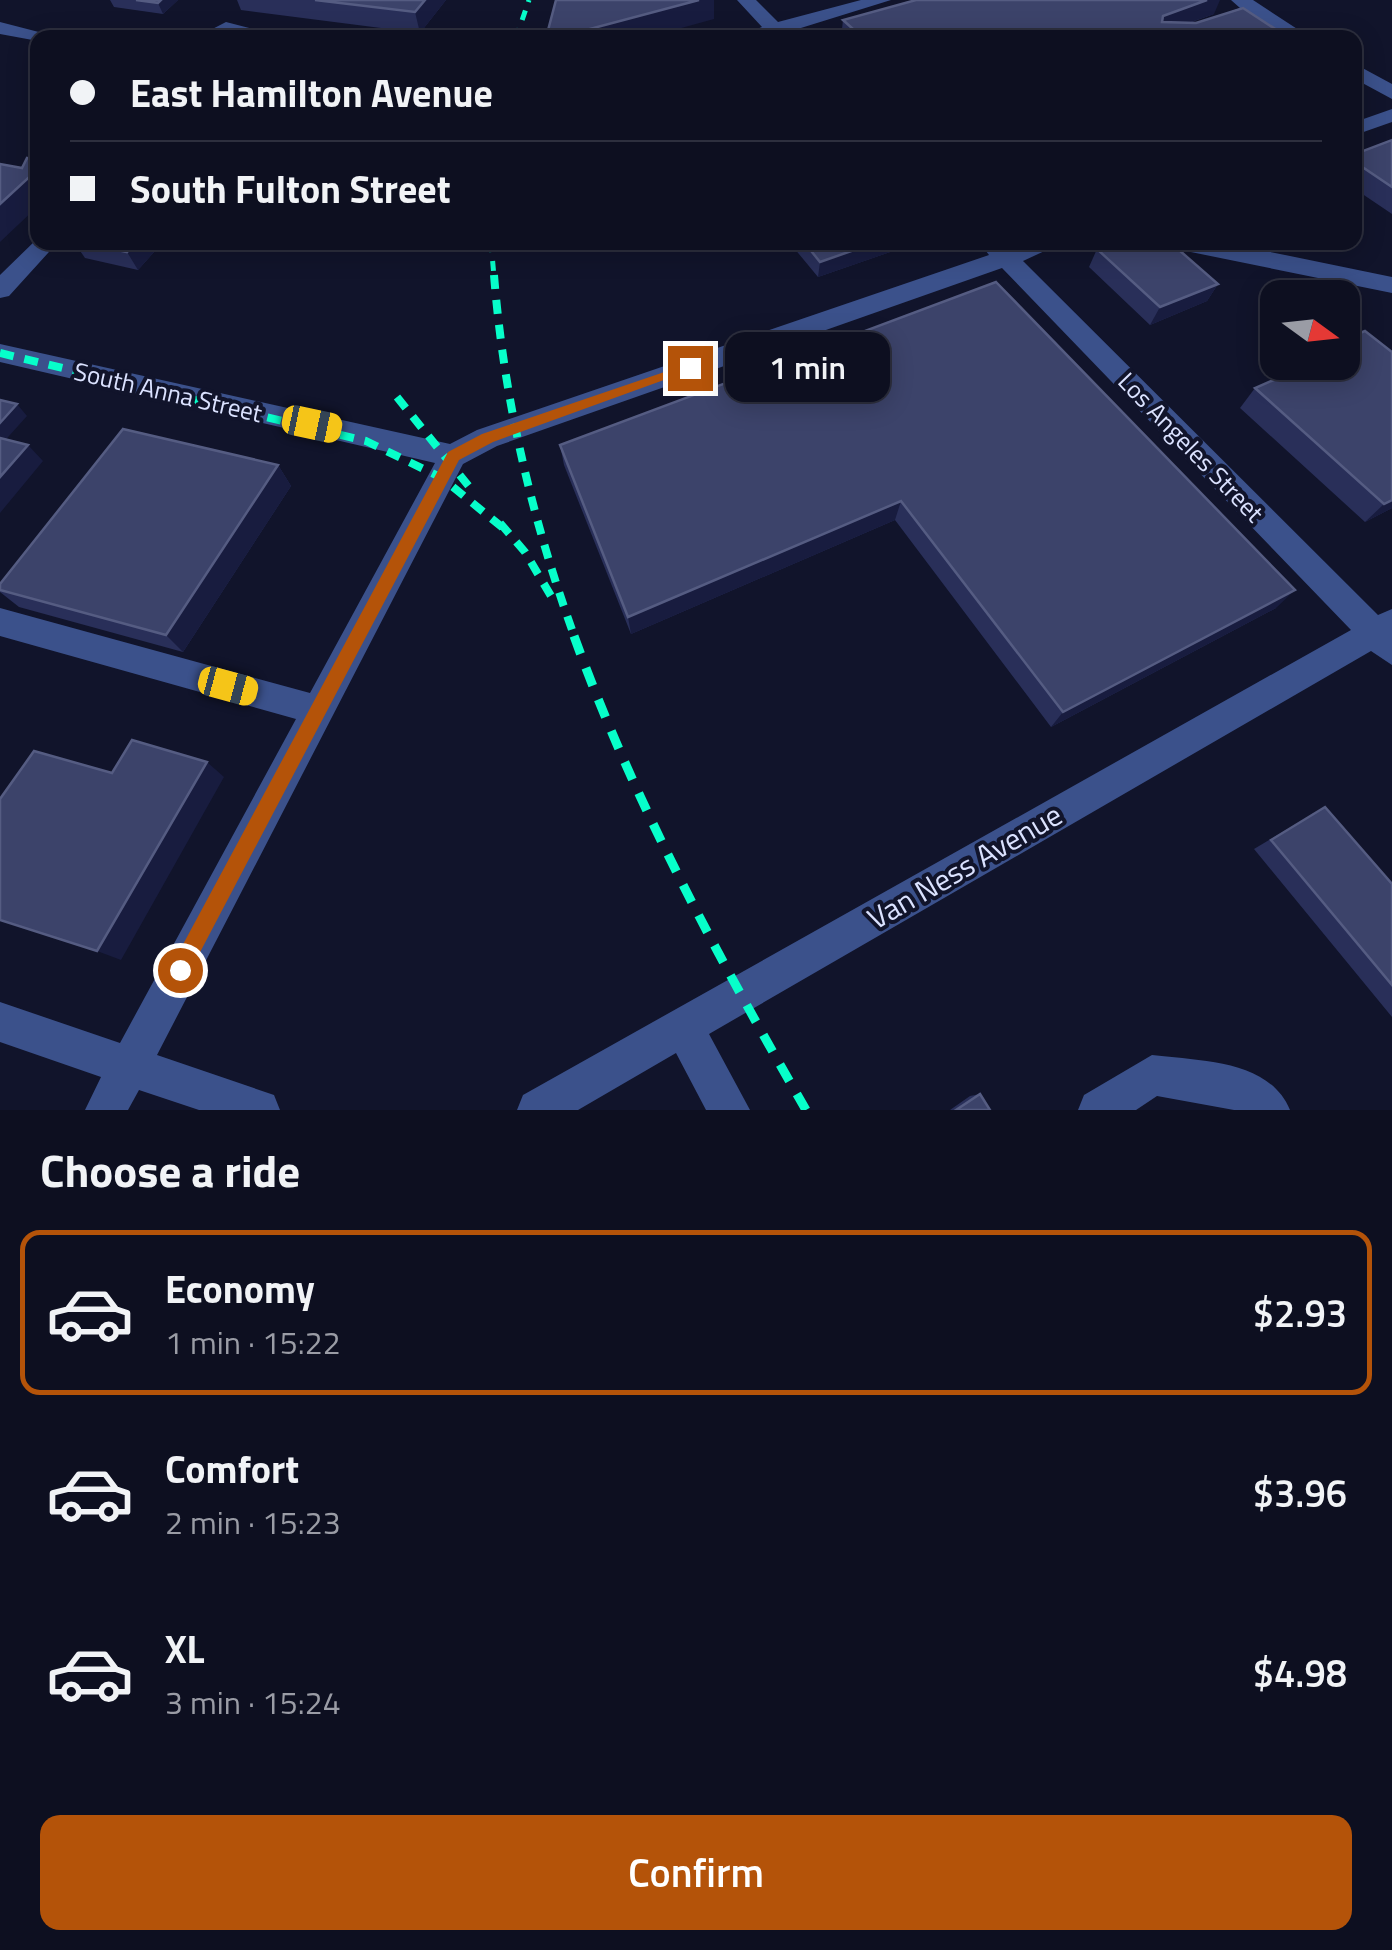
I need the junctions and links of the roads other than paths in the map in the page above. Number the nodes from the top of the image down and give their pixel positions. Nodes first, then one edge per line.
1 (746, 0) edge
2 (882, 0) edge
3 (1248, 4) edge
4 (0, 28) edge
5 (775, 30) edge
6 (787, 30) edge
7 (1185, 30) edge
8 (1289, 30) edge
9 (30, 34) edge
10 (1362, 74) edge
11 (1392, 93) edge
12 (1392, 114) edge
13 (1362, 126) edge
14 (38, 250) edge
15 (998, 250) edge
16 (1221, 250) edge
17 (1392, 284) edge
18 (0, 290) edge
19 (0, 353) edge
20 (454, 456) junction
21 (0, 622) edge
22 (1386, 635) edge
23 (317, 710) junction
24 (0, 1022) edge
25 (684, 1028) junction
26 (129, 1068) junction
27 (106, 1110) edge
28 (259, 1110) edge
29 (538, 1110) edge
30 (729, 1110) edge
31 (1098, 1110) edge
32 (1269, 1110) edge

1 - 5 street
2 - 6 street
3 - 7 street
3 - 8 street
4 - 9 street
10 - 11 street
12 - 13 street
14 - 18 street
15 - 20 street
15 - 22 street, Los Angeles Street
16 - 17 street
19 - 20 street, South Anna Street
20 - 23 street
21 - 23 street
22 - 25 street, Van Ness Avenue
23 - 26 street
24 - 26 street
25 - 29 street, Van Ness Avenue
25 - 30 street
26 - 27 street
26 - 28 street
31 - 32 street

